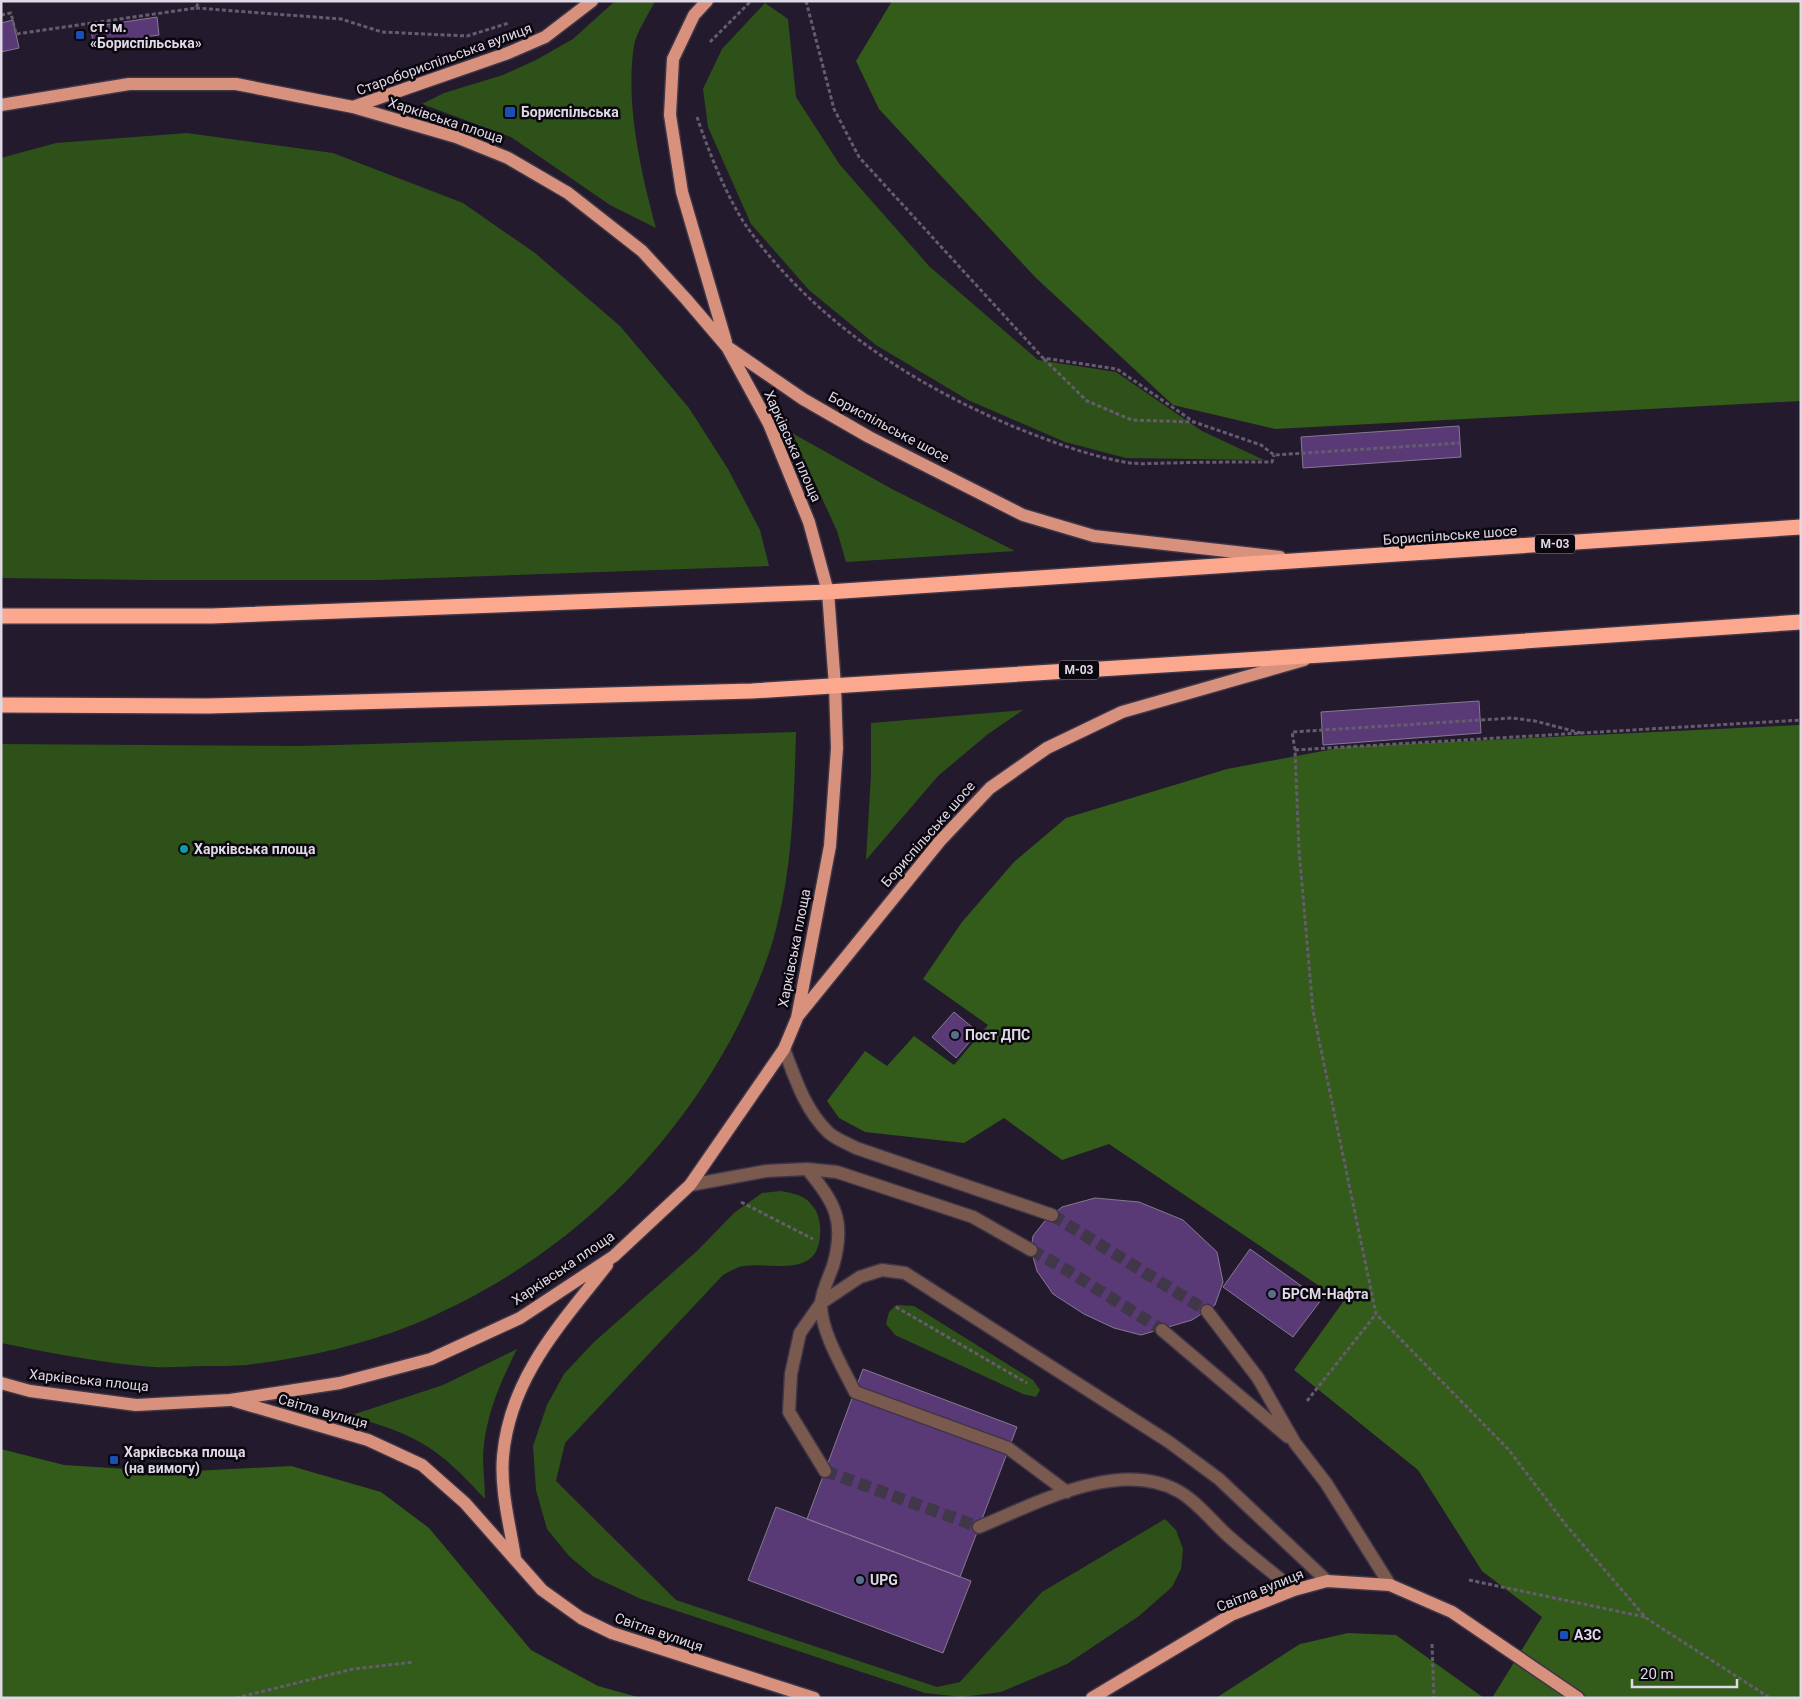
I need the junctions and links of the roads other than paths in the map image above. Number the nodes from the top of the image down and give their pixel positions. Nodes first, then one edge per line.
1 (592, 1) edge
2 (707, 1) edge
3 (1, 104) edge
4 (353, 107) junction
5 (727, 347) junction
6 (1801, 527) edge
7 (1310, 560) junction
8 (828, 592) junction
9 (1, 616) edge
10 (1801, 622) edge
11 (1322, 655) junction
12 (836, 686) junction
13 (1, 705) edge
14 (797, 1018) junction
15 (784, 1049) junction
16 (807, 1169) junction
17 (690, 1185) junction
18 (1052, 1215) tunnel mouth
19 (1031, 1250) tunnel mouth
20 (614, 1256) junction
21 (822, 1303) junction
22 (1207, 1311) tunnel mouth
23 (1162, 1330) tunnel mouth
24 (1, 1383) edge
25 (230, 1400) junction
26 (1295, 1443) junction
27 (825, 1471) tunnel mouth
28 (1068, 1492) junction
29 (979, 1526) tunnel mouth
30 (515, 1558) junction
31 (1326, 1581) junction
32 (1390, 1585) junction
33 (1294, 1590) junction
34 (814, 1698) edge
35 (1092, 1698) edge
36 (1578, 1698) edge

1 - 4 main road, Старобориспільська вулиця
2 - 5 main road
3 - 4 main road, Харківська площа
4 - 5 main road, Харківська площа
5 - 7 main road, Бориспільське шосе
5 - 8 main road, Харківська площа
6 - 7 highway, Бориспільське шосе / М-03
7 - 8 highway, Бориспільське шосе / М-03
8 - 9 highway
8 - 12 main road, Харківська площа
10 - 11 highway, Бориспільське шосе / М-03
11 - 12 highway, Бориспільське шосе / М-03
11 - 14 main road, Бориспільське шосе
12 - 13 highway
12 - 14 main road, Харківська площа
14 - 15 main road, Харківська площа
15 - 17 main road, Харківська площа
15 - 18 lane
16 - 17 lane
16 - 19 lane
16 - 21 lane
17 - 20 main road, Харківська площа
20 - 25 main road, Харківська площа
20 - 30 main road
21 - 27 lane
21 - 28 lane
21 - 31 lane
22 - 26 lane
23 - 26 lane
24 - 25 main road, Харківська площа
25 - 30 main road, Світла вулиця
26 - 32 lane
28 - 29 lane
28 - 33 lane
30 - 34 main road, Світла вулиця
31 - 32 main road, Світла вулиця
31 - 33 main road, Світла вулиця
32 - 36 main road, Світла вулиця
33 - 35 main road, Світла вулиця

